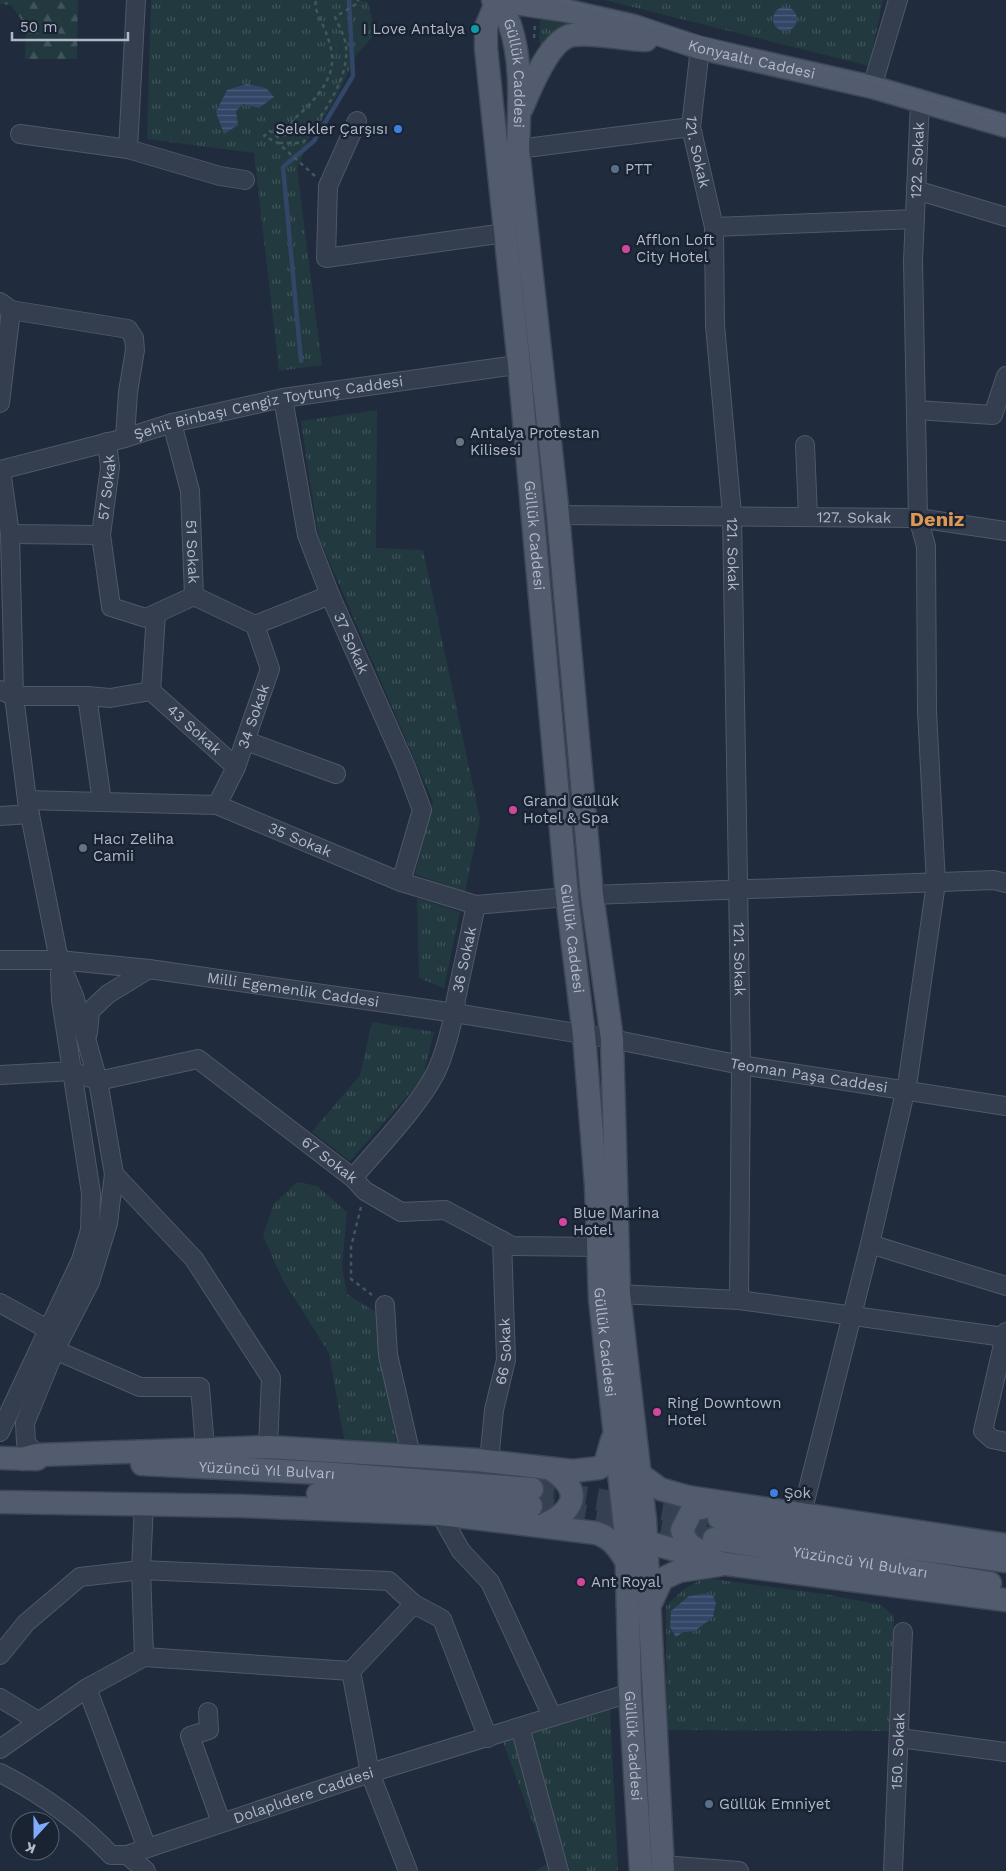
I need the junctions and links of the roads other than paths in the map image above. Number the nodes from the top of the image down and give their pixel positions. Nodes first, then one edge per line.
1 (136, 0) edge
2 (495, 0) edge
3 (898, 0) edge
4 (673, 40) junction
5 (700, 48) junction
6 (872, 87) junction
7 (920, 102) junction
8 (519, 114) junction
9 (357, 121) dead end
10 (1006, 126) edge
11 (691, 127) junction
12 (20, 134) dead end
13 (128, 149) junction
14 (518, 149) junction
15 (245, 180) dead end
16 (916, 190) junction
17 (1006, 217) edge
18 (915, 219) junction
19 (714, 227) junction
20 (505, 233) junction
21 (6, 306) edge
22 (542, 361) junction
23 (519, 364) junction
24 (1006, 376) edge
25 (283, 398) junction
26 (0, 403) edge
27 (916, 410) junction
28 (172, 423) junction
29 (125, 438) junction
30 (107, 442) junction
31 (806, 445) dead end
32 (1, 470) edge
33 (732, 514) junction
34 (558, 515) junction
35 (808, 516) junction
36 (918, 518) junction
37 (1006, 531) edge
38 (10, 534) junction
39 (101, 534) junction
40 (330, 595) junction
41 (194, 596) junction
42 (156, 614) junction
43 (255, 625) junction
44 (151, 691) junction
45 (7, 693) edge
46 (87, 696) junction
47 (246, 741) junction
48 (236, 767) junction
49 (336, 774) dead end
50 (102, 802) junction
51 (217, 805) junction
52 (28, 807) junction
53 (0, 816) edge
54 (401, 882) junction
55 (1006, 882) edge
56 (936, 883) junction
57 (738, 890) junction
58 (592, 895) junction
59 (567, 897) junction
60 (476, 905) junction
61 (0, 960) edge
62 (59, 960) junction
63 (149, 969) junction
64 (455, 1013) junction
65 (584, 1035) junction
66 (612, 1039) junction
67 (87, 1040) junction
68 (741, 1065) junction
69 (72, 1071) junction
70 (0, 1075) edge
71 (98, 1082) junction
72 (904, 1091) junction
73 (1006, 1106) edge
74 (114, 1174) junction
75 (353, 1178) junction
76 (502, 1240) junction
77 (870, 1244) junction
78 (598, 1247) junction
79 (1006, 1286) edge
80 (619, 1294) junction
81 (738, 1300) junction
82 (0, 1303) edge
83 (385, 1305) road end
84 (851, 1316) junction
85 (47, 1329) junction
86 (1005, 1334) edge
87 (55, 1350) junction
88 (614, 1430) junction
89 (0, 1432) edge
90 (1006, 1442) edge
91 (268, 1447) junction
92 (205, 1448) junction
93 (411, 1455) junction
94 (20, 1457) edge
95 (488, 1461) junction
96 (551, 1468) junction
97 (573, 1471) junction
98 (620, 1482) junction
99 (0, 1492) edge
100 (0, 1502) edge
101 (144, 1504) junction
102 (638, 1510) junction
103 (802, 1513) junction
104 (440, 1514) junction
105 (717, 1515) junction
106 (542, 1526) junction
107 (581, 1530) junction
108 (1006, 1545) edge
109 (1006, 1561) edge
110 (627, 1562) junction
111 (726, 1564) junction
112 (142, 1570) junction
113 (1006, 1586) edge
114 (1006, 1600) edge
115 (414, 1604) junction
116 (649, 1608) junction
117 (903, 1632) dead end
118 (0, 1655) edge
119 (144, 1657) junction
120 (351, 1671) junction
121 (87, 1688) junction
122 (630, 1693) junction
123 (0, 1698) edge
124 (208, 1712) dead end
125 (552, 1716) junction
126 (38, 1721) junction
127 (520, 1727) junction
128 (488, 1738) junction
129 (900, 1738) junction
130 (0, 1749) edge
131 (1006, 1752) edge
132 (0, 1772) edge
133 (370, 1773) junction
134 (221, 1822) junction
135 (148, 1848) junction
136 (127, 1856) junction
137 (663, 1868) edge
138 (146, 1871) edge
139 (408, 1871) edge
140 (559, 1871) edge
141 (641, 1871) edge
142 (739, 1871) edge
143 (893, 1871) edge

1 - 13 street
2 - 4 main road, Konyaaltı Caddesi
2 - 8 main road, Güllük Caddesi
2 - 20 main road, Güllük Caddesi
3 - 6 street
4 - 5 main road, Konyaaltı Caddesi
4 - 8 main road
5 - 6 main road, Konyaaltı Caddesi
5 - 11 street, 121. Sokak
6 - 7 main road, Konyaaltı Caddesi
7 - 10 main road, Konyaaltı Caddesi
7 - 16 street, 122. Sokak
8 - 14 main road, Güllük Caddesi
9 - 20 street
11 - 14 street
11 - 19 street, 121. Sokak
12 - 13 street
13 - 15 street
14 - 22 main road, Güllük Caddesi
16 - 17 street
16 - 18 street, 122. Sokak
18 - 19 street
18 - 27 street, 122. Sokak
19 - 33 street, 121. Sokak
20 - 23 main road, Güllük Caddesi
21 - 26 street
21 - 29 street
22 - 23 street, Şehit Binbaşı Cengiz Toytunç Caddesi
22 - 34 main road, Güllük Caddesi
23 - 25 street, Şehit Binbaşı Cengiz Toytunç Caddesi
23 - 59 main road, Güllük Caddesi
24 - 27 street
25 - 28 street, Şehit Binbaşı Cengiz Toytunç Caddesi
25 - 40 street, 37 Sokak
27 - 36 street, 122. Sokak
28 - 29 street, Şehit Binbaşı Cengiz Toytunç Caddesi
28 - 41 street, 51 Sokak
29 - 30 street, Şehit Binbaşı Cengiz Toytunç Caddesi
30 - 32 street, Şehit Binbaşı Cengiz Toytunç Caddesi
30 - 39 street, 57 Sokak
31 - 35 street
32 - 38 street
33 - 34 street, 127. Sokak
33 - 35 street, 127. Sokak
33 - 57 street, 121. Sokak
34 - 58 main road, Güllük Caddesi
35 - 36 street, 127. Sokak
36 - 37 street, 127. Sokak
36 - 56 street, 122. Sokak
38 - 39 street
38 - 45 street
39 - 42 street, 57 Sokak
40 - 43 street
40 - 54 street, 37 Sokak
41 - 42 street
41 - 43 street, 51 Sokak
42 - 44 street
43 - 47 street, 34 Sokak
44 - 46 street
44 - 48 street, 43 Sokak
45 - 46 street
45 - 52 street
46 - 50 street
47 - 48 street, 34 Sokak
47 - 49 street
48 - 51 street, 34 Sokak
50 - 51 street, 35 Sokak
50 - 52 street, 35 Sokak
51 - 54 street, 35 Sokak
52 - 53 street, 35 Sokak
52 - 62 street
54 - 60 street, 35 Sokak
55 - 56 street
56 - 57 street
56 - 72 street, 122. Sokak
57 - 58 street
57 - 68 street, 121. Sokak
58 - 66 main road, Güllük Caddesi
59 - 60 street, 35 Sokak
59 - 65 main road, Güllük Caddesi
60 - 64 street, 36 Sokak
61 - 62 street, Milli Egemenlik Caddesi
62 - 63 street, Milli Egemenlik Caddesi
62 - 67 street
62 - 69 street
63 - 64 street, Milli Egemenlik Caddesi
63 - 67 street
64 - 65 street, Milli Egemenlik Caddesi
64 - 75 street, 36 Sokak
65 - 66 street, Teoman Paşa Caddesi
65 - 78 main road, Güllük Caddesi
66 - 68 street, Teoman Paşa Caddesi
66 - 80 main road, Güllük Caddesi
67 - 71 street
68 - 72 street, Teoman Paşa Caddesi
68 - 81 street, 121. Sokak
69 - 70 street
69 - 71 street
69 - 85 street
71 - 74 street
71 - 75 street, 67 Sokak
72 - 73 street, Teoman Paşa Caddesi
72 - 77 street, 122. Sokak
74 - 87 street
74 - 91 street
75 - 76 street, 67 Sokak
76 - 78 street, 67 Sokak
76 - 95 street, 66 Sokak
77 - 79 street
77 - 84 street, 122. Sokak
78 - 88 main road, Güllük Caddesi
80 - 81 street
80 - 102 main road, Güllük Caddesi
81 - 84 street
82 - 85 street
83 - 93 street
84 - 86 street
84 - 103 street, 122. Sokak
85 - 87 street
85 - 89 street
86 - 90 street
87 - 92 street
87 - 94 street
88 - 97 main road
88 - 98 main road, Güllük Caddesi
91 - 92 main road
91 - 93 main road
92 - 94 main road
93 - 95 main road
94 - 99 main road, Yüzüncü Yıl Bulvarı
95 - 96 main road
96 - 97 main road
96 - 106 main road
97 - 98 main road
98 - 102 main road, Güllük Caddesi
100 - 101 main road
101 - 104 main road
101 - 112 street
102 - 105 main road
102 - 105 main road
102 - 107 main road
102 - 110 main road, Güllük Caddesi
102 - 111 main road
102 - 116 main road, Güllük Caddesi
103 - 105 main road
103 - 108 main road
104 - 106 main road
104 - 125 street
105 - 109 main road, Yüzüncü Yıl Bulvarı
105 - 111 main road
105 - 113 main road, Yüzüncü Yıl Bulvarı
106 - 107 main road
107 - 110 main road
110 - 122 main road, Güllük Caddesi
111 - 114 main road
111 - 116 main road
112 - 115 street
112 - 118 street
112 - 119 street
115 - 120 street
115 - 128 street
116 - 137 main road, Güllük Caddesi
117 - 129 street, 150. Sokak
119 - 120 street
119 - 121 street
120 - 133 street
121 - 126 street
121 - 135 street
122 - 125 street, Dolaplıdere Caddesi
122 - 141 main road, Güllük Caddesi
123 - 126 street
124 - 134 street
125 - 127 street, Dolaplıdere Caddesi
126 - 130 street
127 - 128 street, Dolaplıdere Caddesi
127 - 140 street
128 - 133 street, Dolaplıdere Caddesi
129 - 131 street
129 - 143 street, 150. Sokak
132 - 136 street
133 - 134 street, Dolaplıdere Caddesi
133 - 139 street
134 - 135 street, Dolaplıdere Caddesi
135 - 136 street, Dolaplıdere Caddesi
136 - 138 street
137 - 142 street

